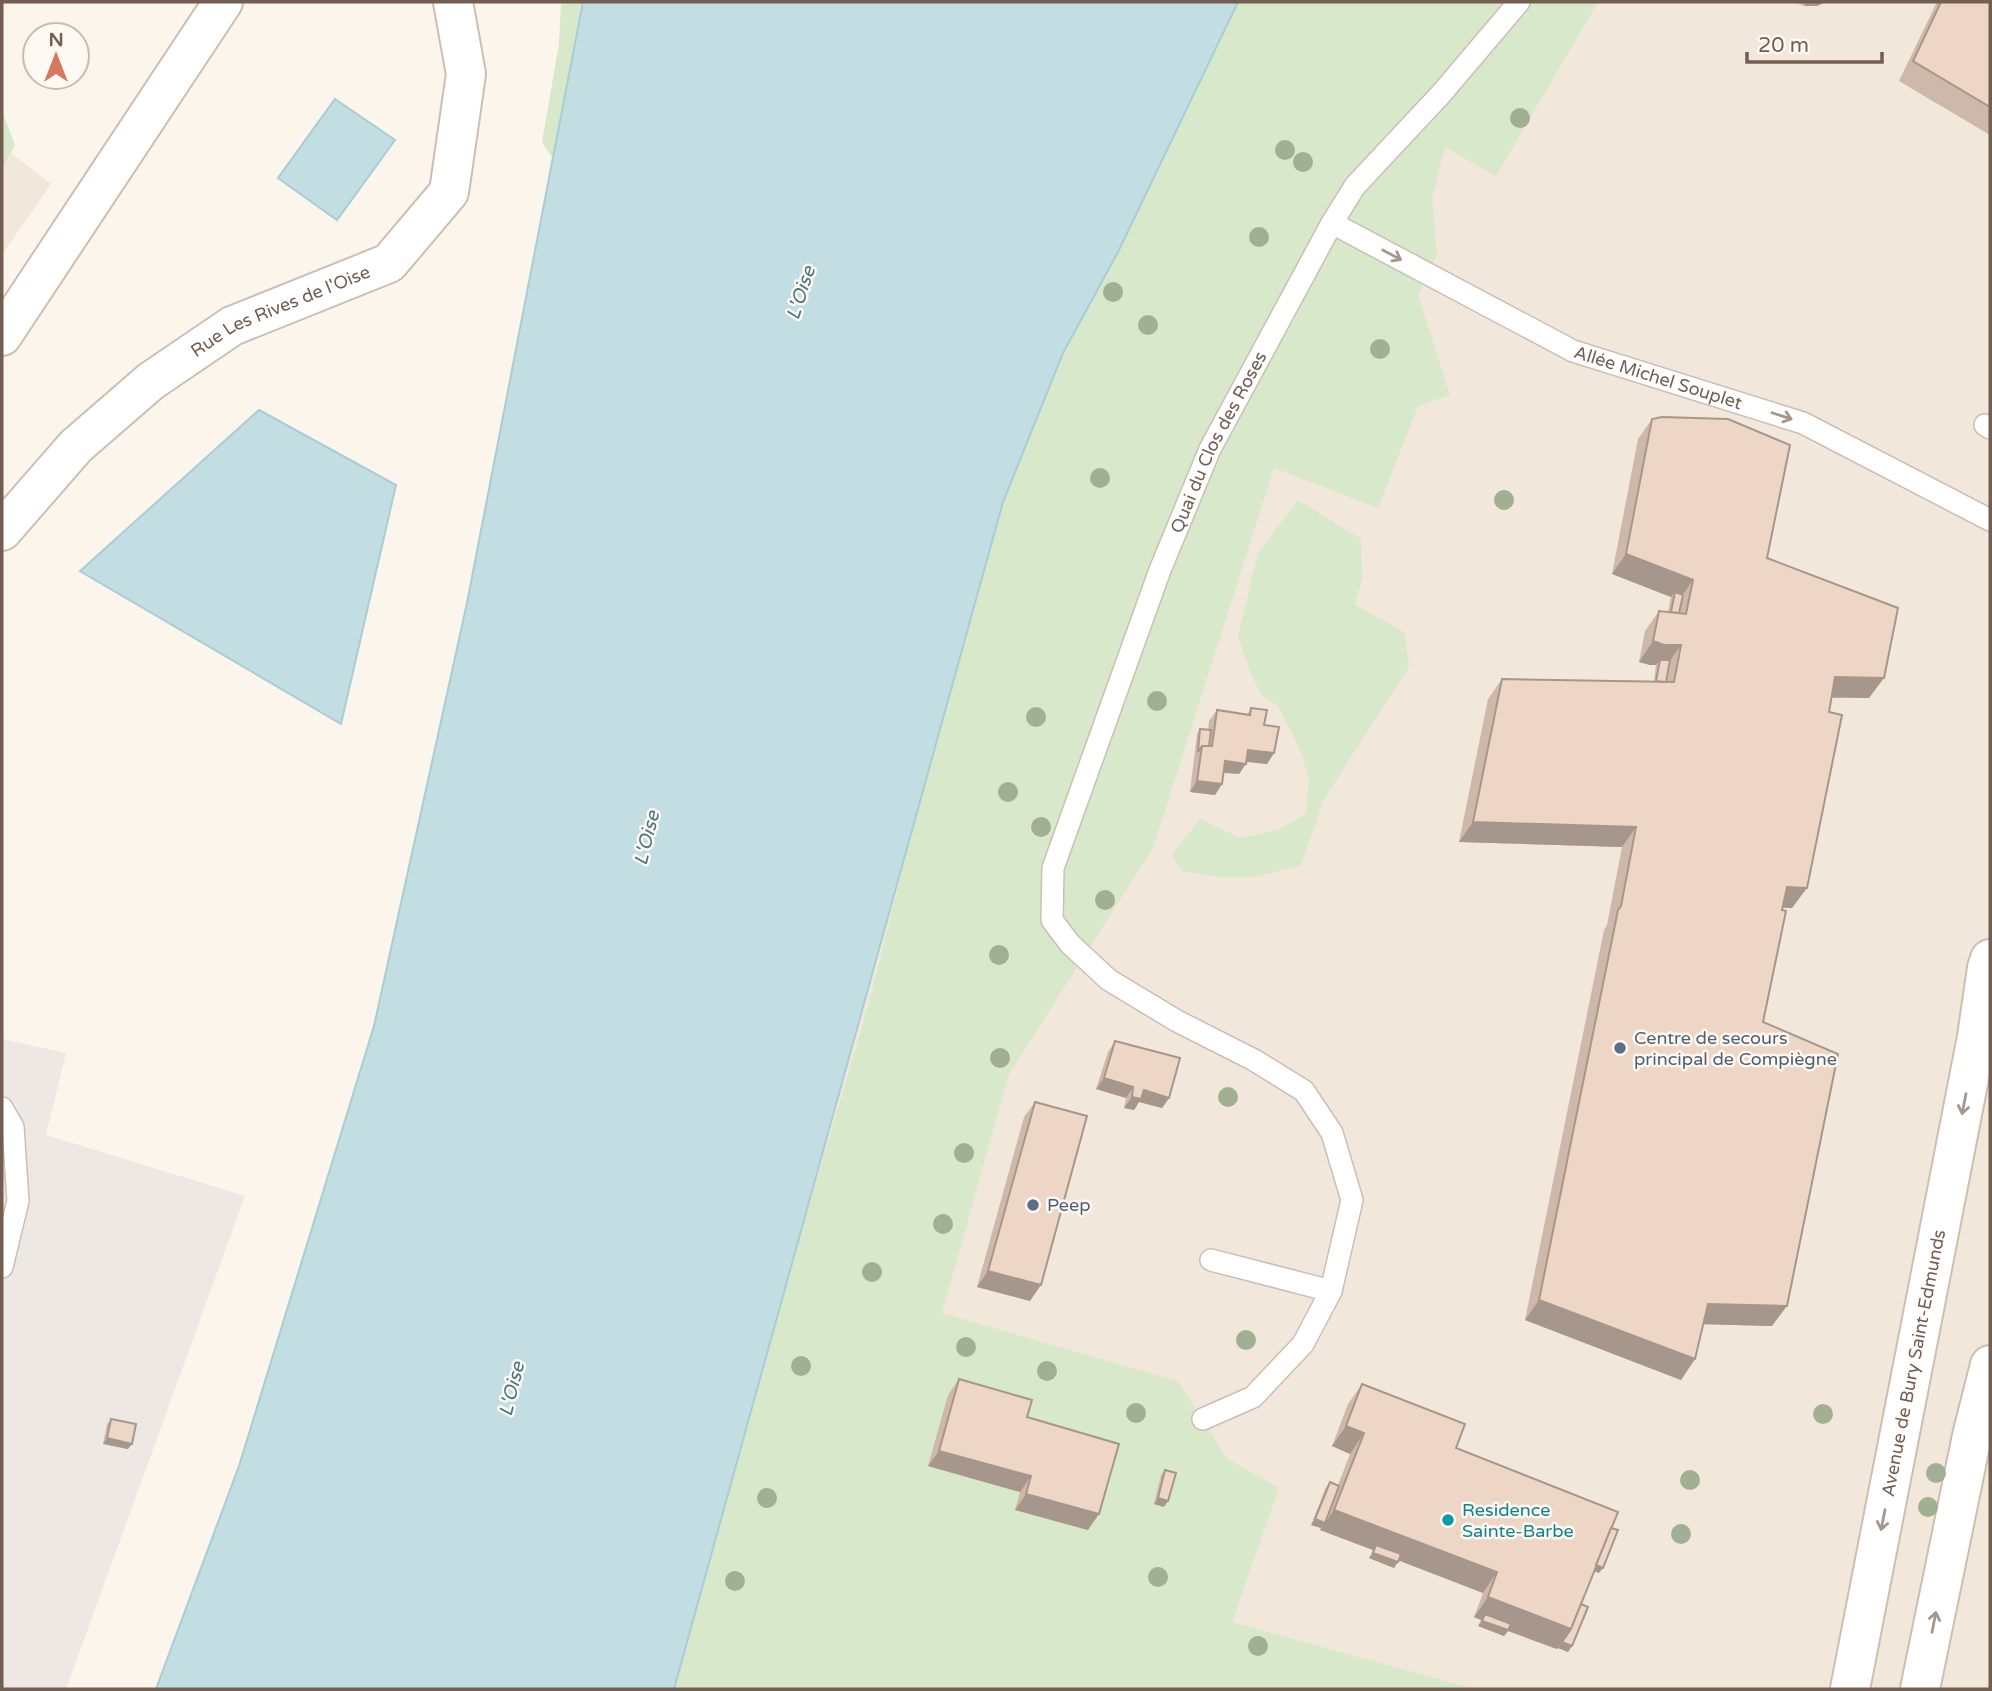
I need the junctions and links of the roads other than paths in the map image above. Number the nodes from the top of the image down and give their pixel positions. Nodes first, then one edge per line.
1 (223, 2) edge
2 (453, 2) edge
3 (1518, 2) edge
4 (1332, 223) junction
5 (2, 337) edge
6 (1990, 520) edge
7 (2, 531) edge
8 (1989, 964) edge
9 (2, 1108) edge
10 (1211, 1260) dead end
11 (2, 1267) edge
12 (1331, 1292) junction
13 (1990, 1365) edge
14 (1203, 1419) dead end
15 (1981, 1441) edge
16 (1850, 1689) edge
17 (1920, 1689) edge

1 - 5 main road
2 - 7 main road, Rue Les Rives de l'Oise
3 - 4 lane, Quai du Clos des Roses
4 -> 6 lane, Allée Michel Souplet
4 - 12 lane, Quai du Clos des Roses
8 -> 16 main road, Avenue de Bury Saint-Edmunds
9 - 11 lane
10 - 12 lane
12 - 14 lane, Quai du Clos des Roses
13 - 15 main road
17 -> 15 main road

